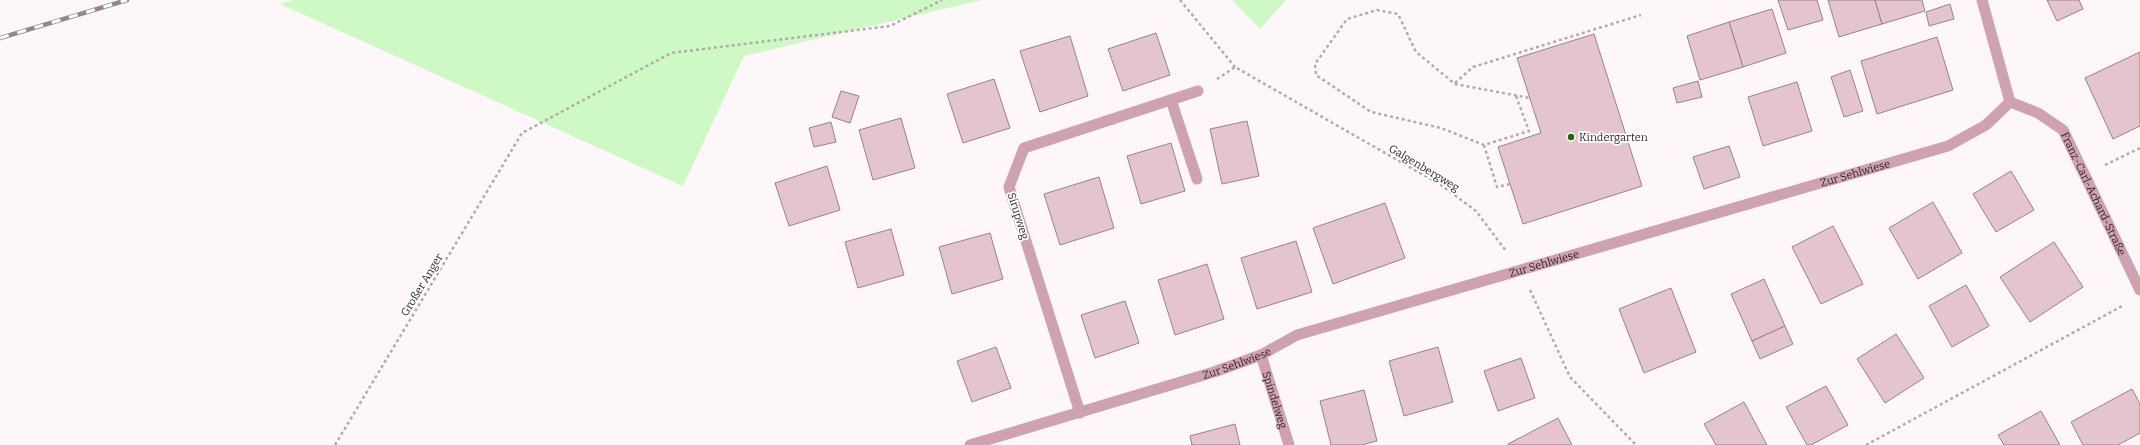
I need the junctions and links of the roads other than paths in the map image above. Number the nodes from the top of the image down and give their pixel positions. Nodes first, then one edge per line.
1 (1982, 0) edge
2 (1198, 92) road end
3 (1171, 100) junction
4 (2010, 102) junction
5 (1196, 179) dead end
6 (2140, 290) edge
7 (1261, 355) junction
8 (1080, 413) junction
9 (970, 445) edge
10 (1289, 445) edge

1 - 4 street
2 - 3 street, Sirupweg
3 - 5 street
3 - 8 street, Sirupweg
4 - 6 street, Franz-Carl-Achard-Straße
4 - 7 street, Zur Sehlwiese
7 - 8 street, Zur Sehlwiese
7 - 10 street, Spindelweg
8 - 9 street, Zur Sehlwiese

